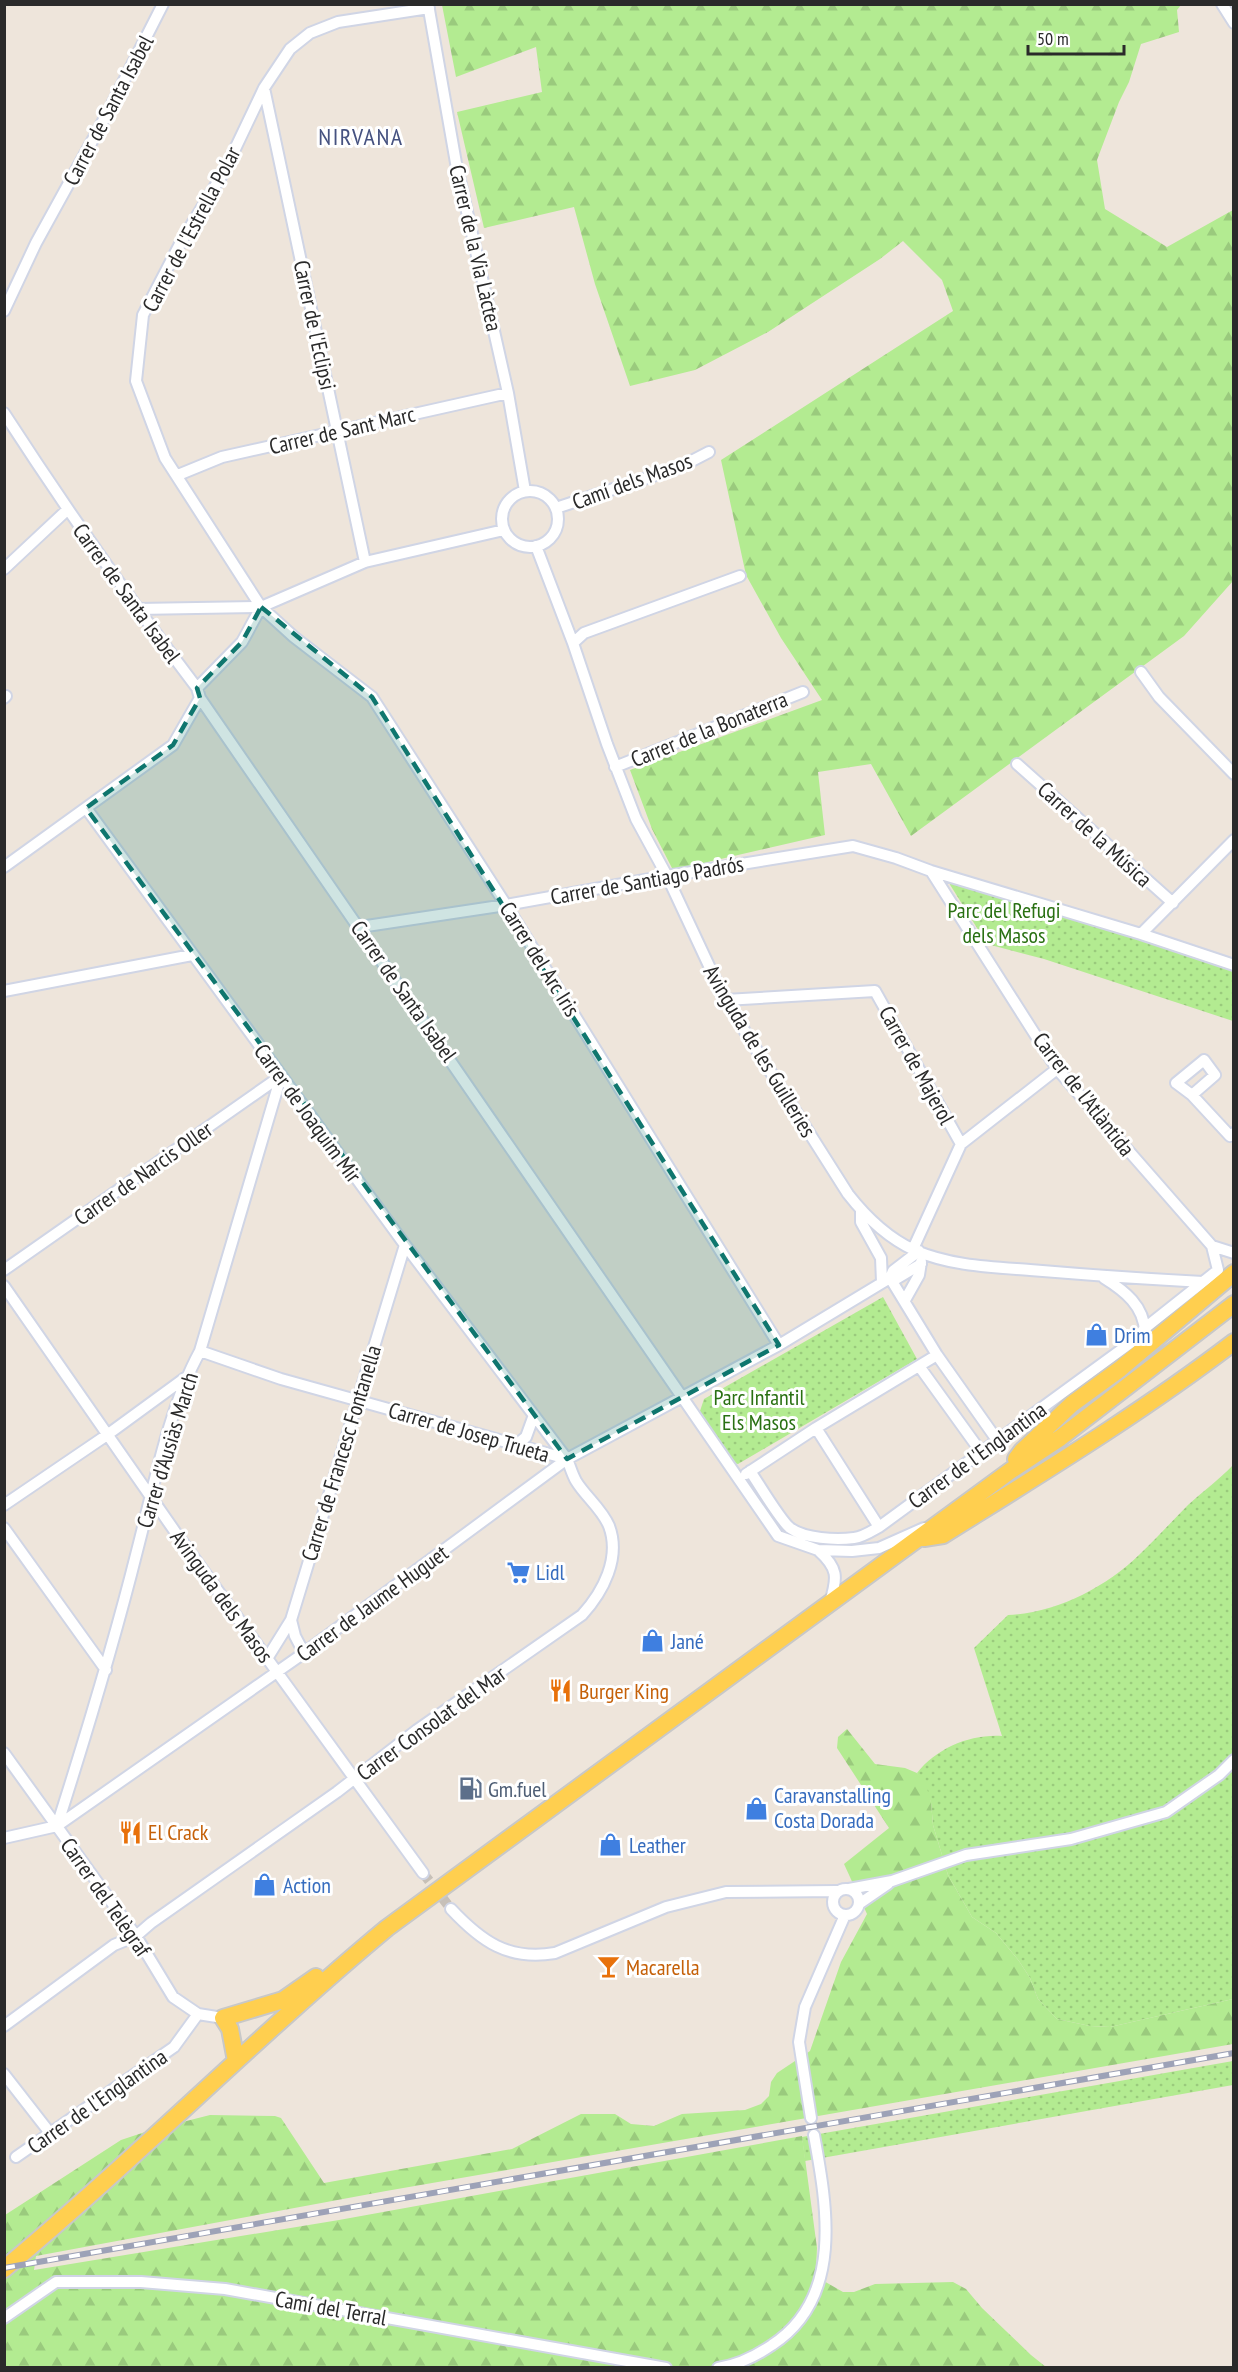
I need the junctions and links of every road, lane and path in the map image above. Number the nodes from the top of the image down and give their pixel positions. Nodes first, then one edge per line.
1 (163, 4) edge
2 (1221, 4) edge
3 (428, 6) edge
4 (1233, 23) edge
5 (264, 88) junction
6 (4, 311) edge
7 (508, 393) junction
8 (4, 413) edge
9 (337, 431) junction
10 (709, 452) dead end
11 (178, 475) junction
12 (525, 491) junction
13 (556, 508) junction
14 (67, 510) junction
15 (504, 530) junction
16 (536, 546) junction
17 (365, 562) junction
18 (4, 569) edge
19 (740, 576) dead end
20 (261, 608) junction
21 (136, 609) junction
22 (573, 643) junction
23 (1141, 672) dead end
24 (803, 692) dead end
25 (199, 693) junction
26 (1017, 764) dead end
27 (615, 767) junction
28 (1233, 774) edge
29 (86, 808) junction
30 (1233, 840) edge
31 (4, 867) edge
32 (931, 871) junction
33 (667, 876) junction
34 (1173, 903) junction
35 (506, 905) junction
36 (360, 927) junction
37 (1141, 934) junction
38 (192, 955) junction
39 (1233, 965) edge
40 (4, 991) edge
41 (725, 1000) junction
42 (1058, 1069) junction
43 (281, 1076) junction
44 (1192, 1095) dead end
45 (1233, 1132) edge
46 (961, 1144) junction
47 (861, 1211) junction
48 (405, 1245) junction
49 (1212, 1246) junction
50 (1233, 1253) edge
51 (919, 1254) junction
52 (4, 1270) edge
53 (1227, 1274) edge
54 (1102, 1276) junction
55 (886, 1280) junction
56 (1203, 1282) junction
57 (4, 1286) edge
58 (905, 1300) junction
59 (1233, 1304) edge
60 (1145, 1328) junction
61 (1233, 1342) edge
62 (779, 1345) junction
63 (1145, 1347) junction
64 (200, 1351) junction
65 (937, 1355) junction
66 (919, 1366) junction
67 (186, 1377) junction
68 (682, 1396) junction
69 (356, 1400) junction
70 (534, 1416) junction
71 (816, 1428) junction
72 (107, 1435) junction
73 (997, 1440) junction
74 (516, 1445) junction
75 (981, 1452) junction
76 (567, 1459) junction
77 (750, 1471) junction
78 (1010, 1471) junction
79 (738, 1479) junction
80 (150, 1496) junction
81 (4, 1505) edge
82 (879, 1527) junction
83 (934, 1527) junction
84 (4, 1528) edge
85 (917, 1540) junction
86 (818, 1550) junction
87 (830, 1604) junction
88 (291, 1620) junction
89 (304, 1653) junction
90 (268, 1657) junction
91 (106, 1670) junction
92 (277, 1671) junction
93 (4, 1753) edge
94 (1233, 1760) edge
95 (354, 1779) junction
96 (57, 1827) junction
97 (4, 1838) edge
98 (423, 1873) tunnel mouth
99 (892, 1881) junction
100 (849, 1889) junction
101 (837, 1891) junction
102 (809, 1892) junction
103 (832, 1902) junction
104 (859, 1904) junction
105 (451, 1909) tunnel mouth
106 (845, 1915) junction
107 (136, 1936) junction
108 (334, 1972) junction
109 (198, 2014) junction
110 (223, 2018) junction
111 (4, 2026) edge
112 (236, 2061) junction
113 (4, 2074) edge
114 (811, 2118) tunnel mouth
115 (50, 2133) junction
116 (814, 2135) tunnel mouth
117 (16, 2157) dead end
118 (4, 2269) edge
119 (4, 2318) edge
120 (666, 2367) edge
121 (718, 2367) edge

1 - 6 street, Carrer de Santa Isabel
2 - 4 street
3 - 5 street, Carrer de l'Estrella Polar
3 - 7 street, Carrer de la Via Làctea
5 - 9 street, Carrer de l'Eclipsi
5 - 11 street, Carrer de l'Estrella Polar
7 - 9 street, Carrer de Sant Marc
7 - 12 street, Carrer de la Via Làctea
8 - 14 street, Carrer de Santa Isabel
9 - 11 street, Carrer de Sant Marc
9 - 17 street, Carrer de l'Eclipsi
10 - 13 street, Camí dels Masos
11 - 20 street, Carrer de l'Estrella Polar
12 - 13 street
12 - 15 street
13 - 16 street
14 - 18 street
14 - 21 street, Carrer de Santa Isabel
15 - 16 street
15 - 17 street
16 - 22 street, Avinguda de les Guilleries
17 - 20 street
19 - 22 street
20 - 21 street
20 - 25 street
20 - 35 street, Carrer del Arc Iris
21 - 25 street, Carrer de Santa Isabel
22 - 27 street, Avinguda de les Guilleries
23 - 28 street
24 - 27 street, Carrer de la Bonaterra
25 - 29 street
25 - 36 street, Carrer de Santa Isabel
26 - 34 street, Carrer de la Música
27 - 33 street, Avinguda de les Guilleries
29 - 31 street
29 - 38 street, Carrer de Joaquim Mir
30 - 34 street
32 - 33 street, Carrer de Santiago Padrós
32 - 37 street, Carrer de Santiago Padrós
32 - 42 street, Carrer de l'Atlàntida
33 - 35 street, Carrer de Santiago Padrós
33 - 41 street, Avinguda de les Guilleries
34 - 37 street
35 - 36 street, Carrer de Santiago Padrós
35 - 62 street, Carrer del Arc Iris
36 - 68 street, Carrer de Santa Isabel
37 - 39 street, Carrer de Santiago Padrós
38 - 40 street
38 - 43 street, Carrer de Joaquim Mir
41 - 46 street, Carrer de Majerol
41 - 47 street, Avinguda de les Guilleries
42 - 46 street
42 - 49 street, Carrer de l'Atlàntida
43 - 48 street, Carrer de Joaquim Mir
43 - 52 street, Carrer de Narcis Oller
43 - 64 street, Carrer d'Ausiàs March
44 - 45 street
46 - 51 street
47 - 51 street, Avinguda de les Guilleries
47 - 55 street
48 - 69 street, Carrer de Francesc Fontanella
48 - 70 street, Carrer de Joaquim Mir
49 - 50 street
49 - 53 street, Carrer de l'Atlàntida
51 - 54 street, Avinguda de les Guilleries
51 - 55 street, Carrer de Jaume Huguet
51 - 58 street
53 - 56 street, Carrer de l'Englantina
53 - 63 main road
54 - 56 street, Avinguda de les Guilleries
54 - 60 street
55 - 58 street
55 - 62 street, Carrer de Jaume Huguet
56 - 60 street, Carrer de l'Englantina
57 - 72 street, Avinguda dels Masos
58 - 65 street
59 - 78 main road
60 - 63 street
60 - 73 street, Carrer de l'Englantina
61 - 85 main road
62 - 68 street, Carrer de Jaume Huguet
63 - 78 main road
64 - 67 street, Carrer d'Ausiàs March
64 - 69 street, Carrer de Josep Trueta
65 - 66 street
65 - 73 street
66 - 71 street
66 - 75 street
67 - 72 street
67 - 80 street, Carrer d'Ausiàs March
68 - 76 street, Carrer de Jaume Huguet
68 - 79 street, Carrer de Santa Isabel
69 - 74 street, Carrer de Josep Trueta
69 - 88 street, Carrer de Francesc Fontanella
70 - 74 street
70 - 76 street, Carrer de Joaquim Mir
71 - 77 street
71 - 82 street
72 - 80 street, Avinguda dels Masos
72 - 81 street
73 - 75 street, Carrer de l'Englantina
74 - 76 street, Carrer de Josep Trueta
75 - 82 street, Carrer de l'Englantina
76 - 89 street, Carrer de Jaume Huguet
76 - 95 street, Carrer Consolat del Mar
77 - 79 street
77 - 82 street, Carrer de l'Englantina
78 - 83 main road
79 - 86 street, Carrer de Santa Isabel
80 - 90 street, Avinguda dels Masos
80 - 91 street, Carrer d'Ausiàs March
83 - 85 main road
83 - 86 street, Carrer de Santa Isabel
84 - 91 street
85 - 87 main road
86 - 87 street
87 - 108 main road
88 - 89 street
88 - 90 street, Carrer de Francesc Fontanella
89 - 92 street, Carrer de Jaume Huguet
90 - 92 street, Avinguda dels Masos
91 - 96 street, Carrer d'Ausiàs March
92 - 95 street, Avinguda dels Masos
92 - 96 street, Carrer de Jaume Huguet
93 - 96 street, Carrer del Telègraf
94 - 99 street
95 - 98 street, Avinguda dels Masos
95 - 107 street, Carrer Consolat del Mar
96 - 97 street
96 - 107 street, Carrer del Telègraf
99 - 100 street
99 - 104 street
100 - 101 street
100 - 104 street
101 - 102 street
101 - 103 street
102 - 103 street
102 - 105 street
103 - 106 street
104 - 106 street
106 - 114 street
107 - 109 street, Carrer del Telègraf
107 - 111 street, Carrer Consolat del Mar
108 - 110 main road
108 - 112 main road
109 - 110 street, Carrer del Telègraf
109 - 115 street, Carrer de l'Englantina
110 - 112 main road
112 - 118 main road
113 - 115 street
115 - 117 street, Carrer de l'Englantina
116 - 121 street
119 - 120 street, Camí del Terral

